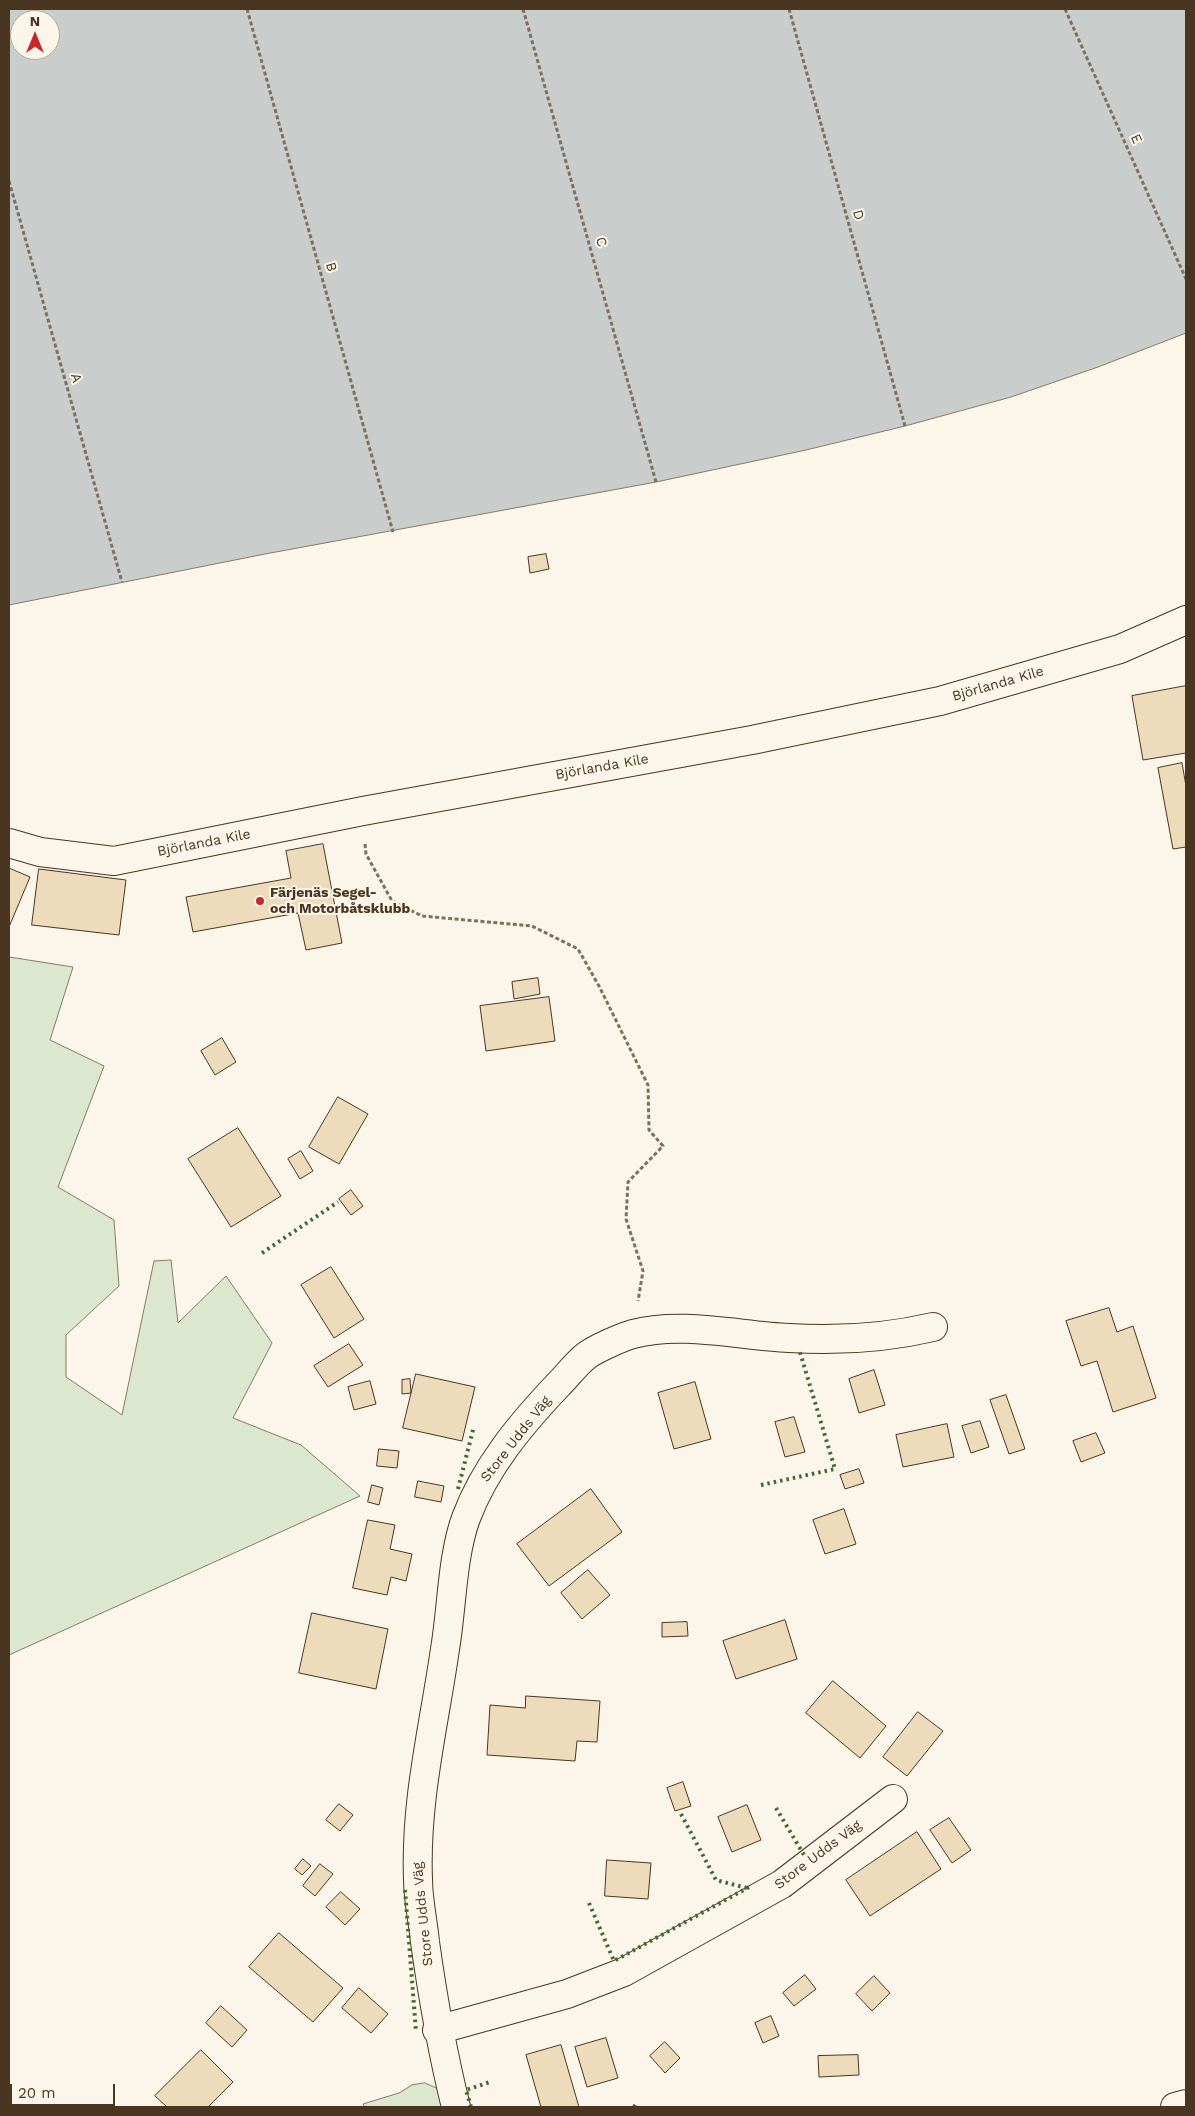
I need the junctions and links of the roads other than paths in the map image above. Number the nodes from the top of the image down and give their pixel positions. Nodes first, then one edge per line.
1 (1186, 620) edge
2 (9, 843) edge
3 (933, 1327) dead end
4 (893, 1799) dead end
5 (437, 2030) junction
6 (1186, 2104) edge
7 (456, 2107) edge
8 (1175, 2107) edge

1 - 2 street, Björlanda Kile
3 - 5 street, Store Udds Väg
4 - 5 street, Store Udds Väg
5 - 7 street, Store Udds Väg
6 - 8 street

